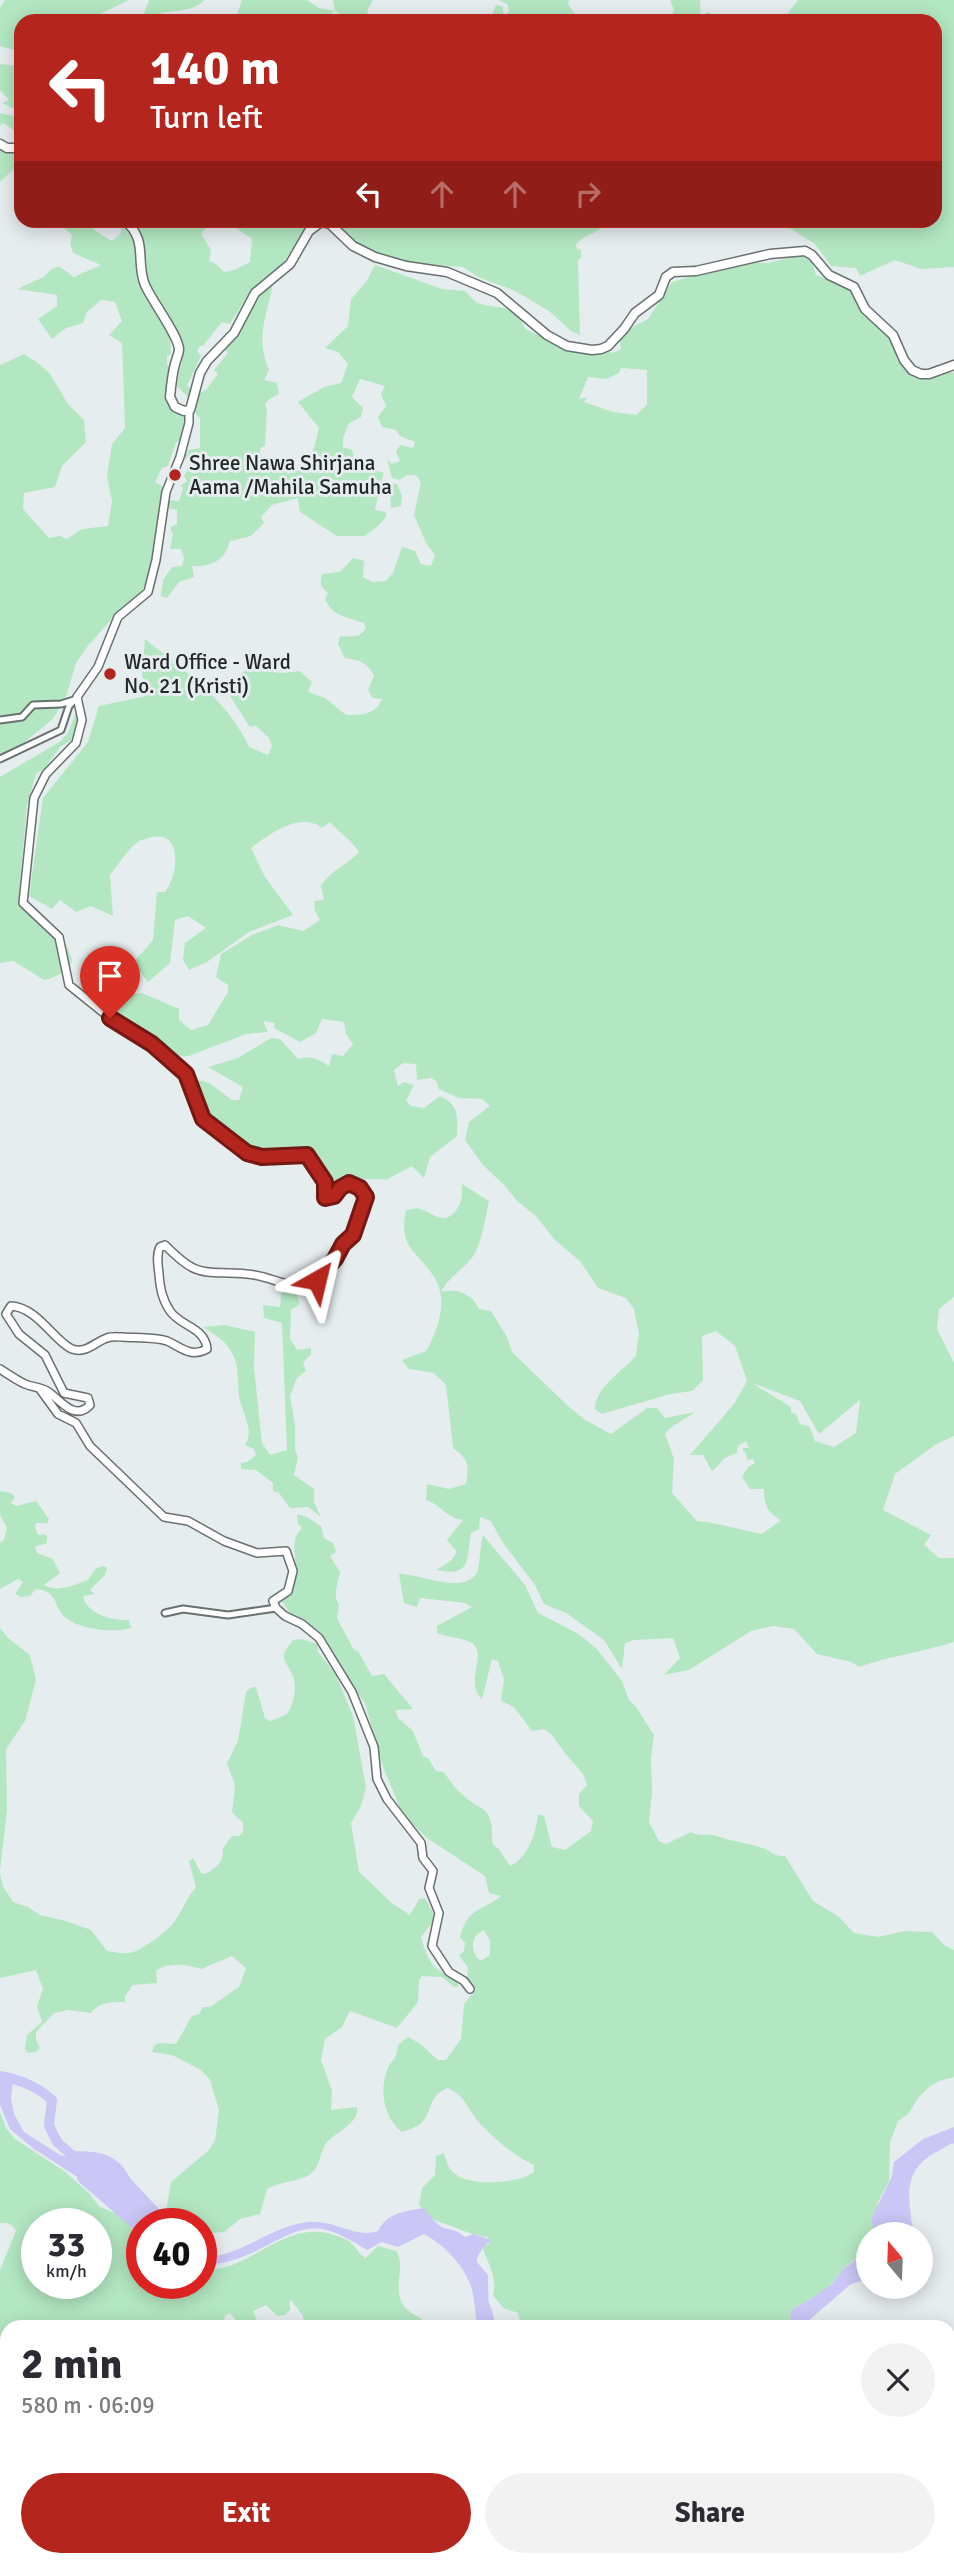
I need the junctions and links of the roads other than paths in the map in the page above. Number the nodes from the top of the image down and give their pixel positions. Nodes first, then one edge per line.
1 (131, 228) edge
2 (313, 228) edge
3 (334, 228) edge
4 (954, 365) edge
5 (189, 411) junction
6 (76, 699) junction
7 (0, 720) edge
8 (0, 759) edge
9 (0, 1368) edge
10 (39, 1388) junction
11 (276, 1608) junction
12 (166, 1613) dead end
13 (470, 1989) dead end

1 - 5 main road
2 - 5 main road
3 - 4 main road
5 - 6 street
6 - 7 street
6 - 8 street
6 - 10 street
9 - 10 street
10 - 11 street
11 - 12 street
11 - 13 street

